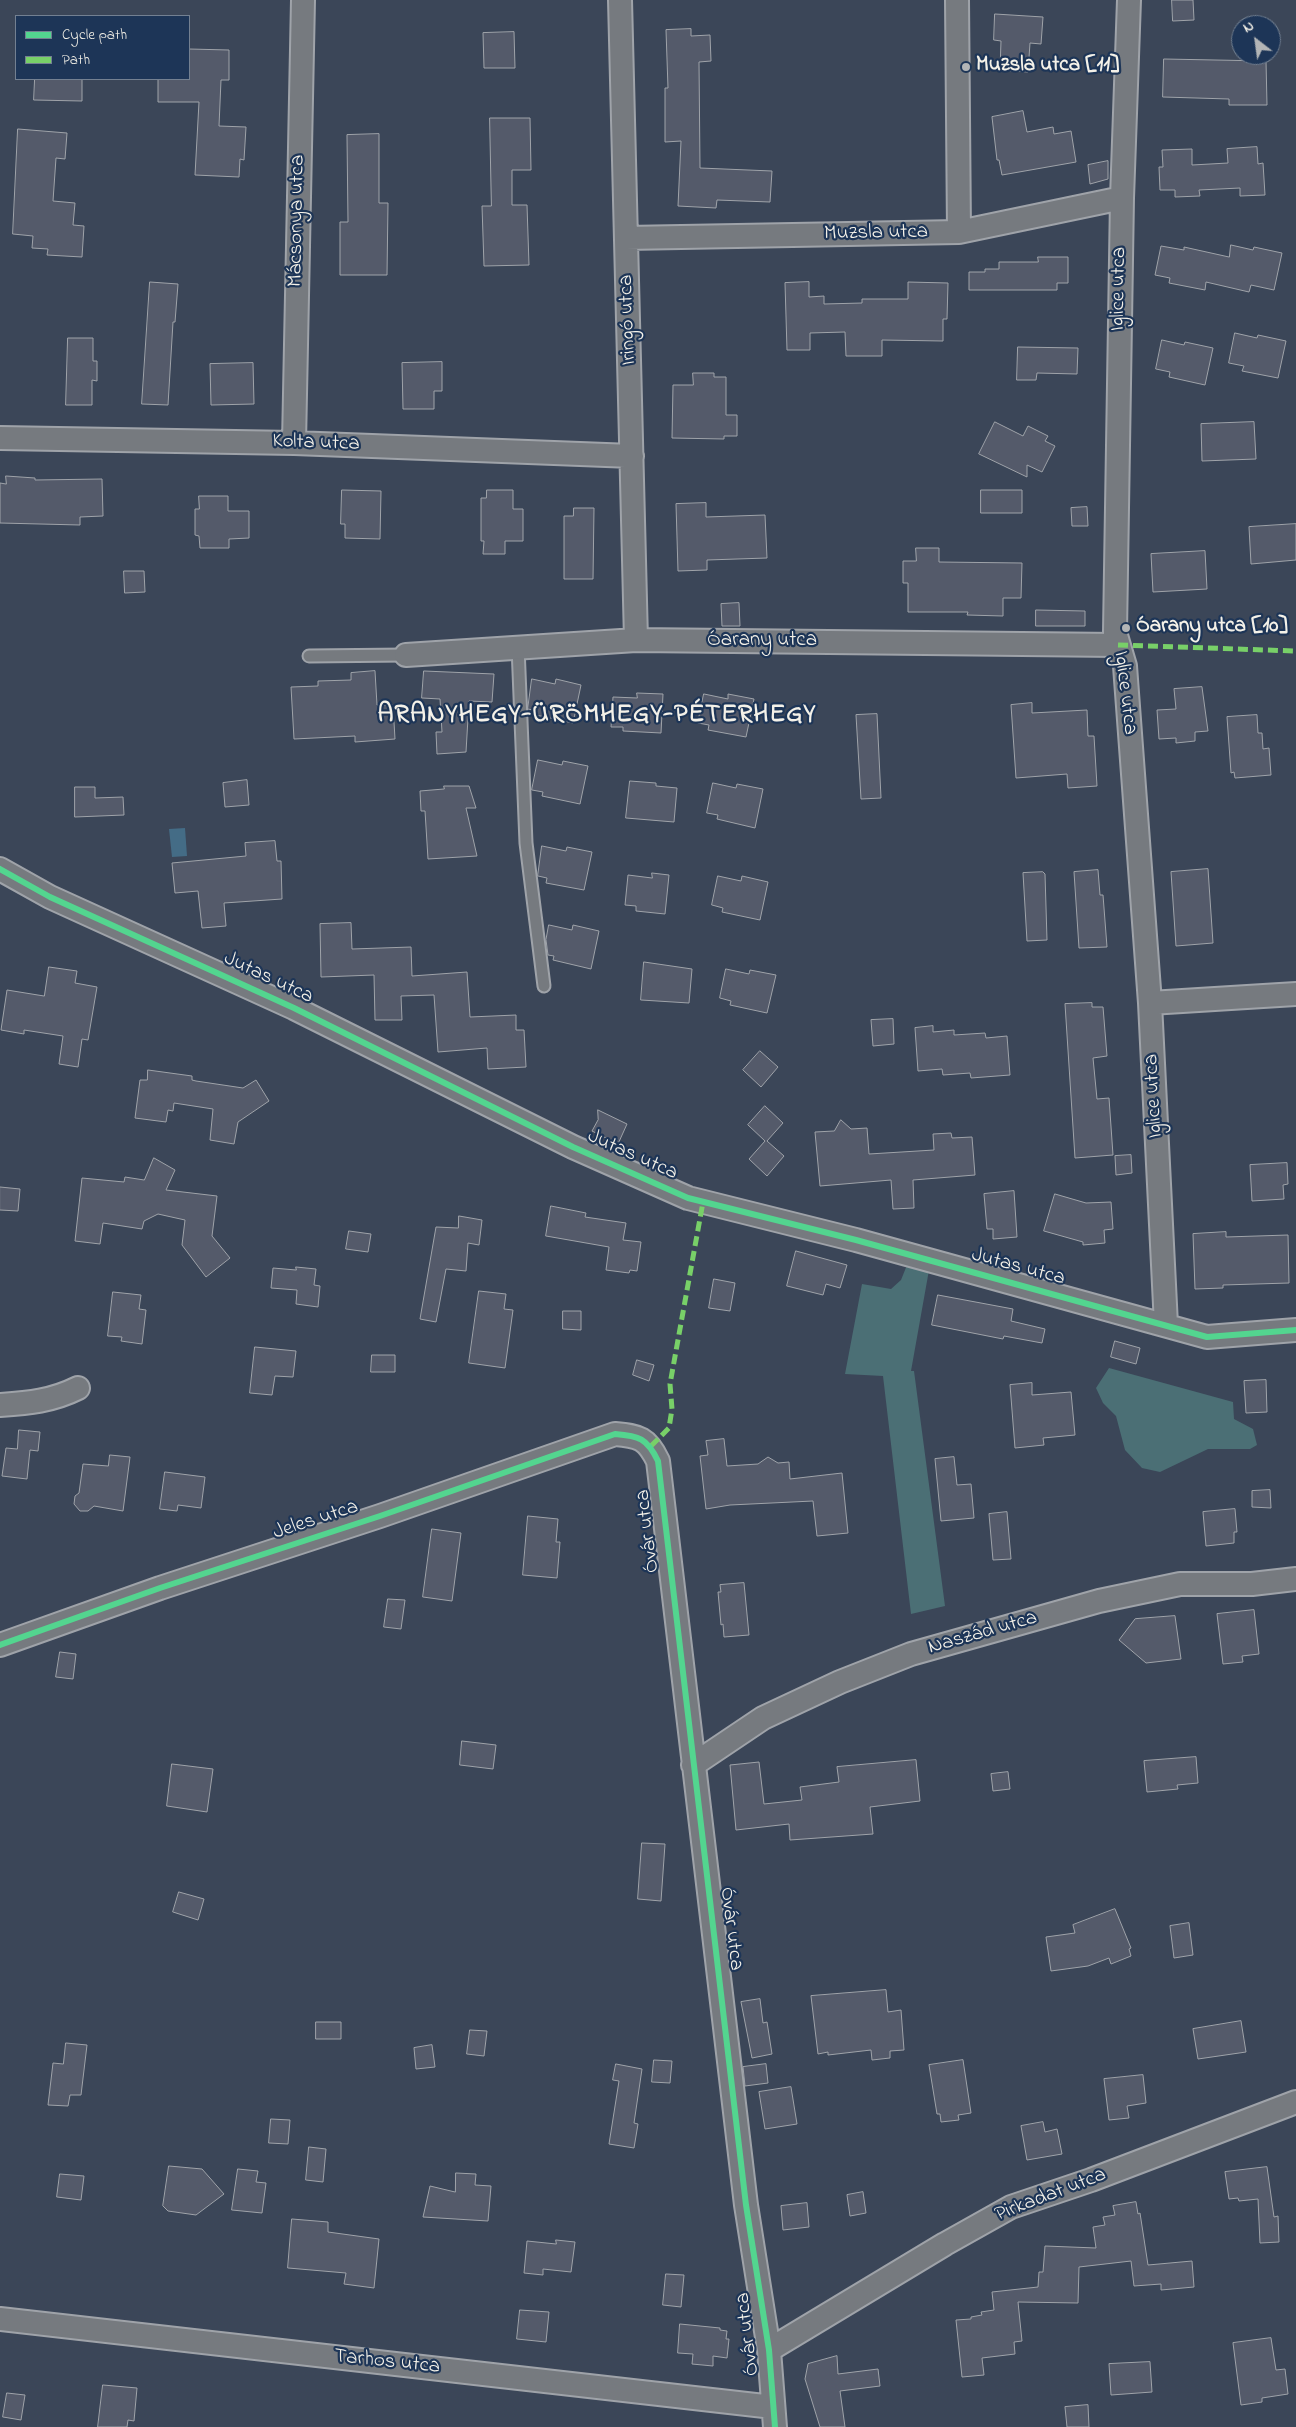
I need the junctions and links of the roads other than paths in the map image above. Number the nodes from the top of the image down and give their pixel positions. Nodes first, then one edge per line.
1 (303, 0) edge
2 (620, 0) edge
3 (957, 0) edge
4 (1129, 0) edge
5 (1122, 198) junction
6 (959, 232) junction
7 (626, 238) junction
8 (0, 438) edge
9 (294, 443) junction
10 (632, 456) junction
11 (636, 640) junction
12 (1118, 645) junction
13 (518, 647) junction
14 (406, 655) joint
15 (309, 656) dead end
16 (0, 869) edge
17 (544, 986) dead end
18 (1296, 994) edge
19 (1150, 1003) junction
20 (1166, 1325) junction
21 (1296, 1330) edge
22 (78, 1388) dead end
23 (0, 1405) edge
24 (642, 1440) joint
25 (1296, 1578) edge
26 (0, 1645) edge
27 (693, 1765) junction
28 (1296, 2102) edge
29 (0, 2319) edge
30 (769, 2350) junction
31 (774, 2417) edge

1 - 9 street, Mácsonya utca
2 - 7 street, Iringó utca
3 - 6 street
4 - 5 street, Iglice utca
5 - 6 street, Muzsla utca
5 - 12 street, Iglice utca
6 - 7 street, Muzsla utca
7 - 10 street, Iringó utca
8 - 9 street, Kolta utca
9 - 10 street, Kolta utca
10 - 11 street, Iringó utca
11 - 12 street, Óarany utca
11 - 13 street, Óarany utca
12 - 19 street, Iglice utca
13 - 14 street, Óarany utca
13 - 17 lane
14 - 15 lane
16 - 20 street, Jutas utca
18 - 19 street
19 - 20 street, Iglice utca
20 - 21 street, Jutas utca
22 - 23 street
24 - 26 street, Jeles utca
24 - 27 street, Óvár utca
25 - 27 street, Naszád utca
27 - 30 street, Óvár utca
28 - 30 street, Pirkadat utca
29 - 31 street, Tarhos utca
30 - 31 street, Óvár utca

